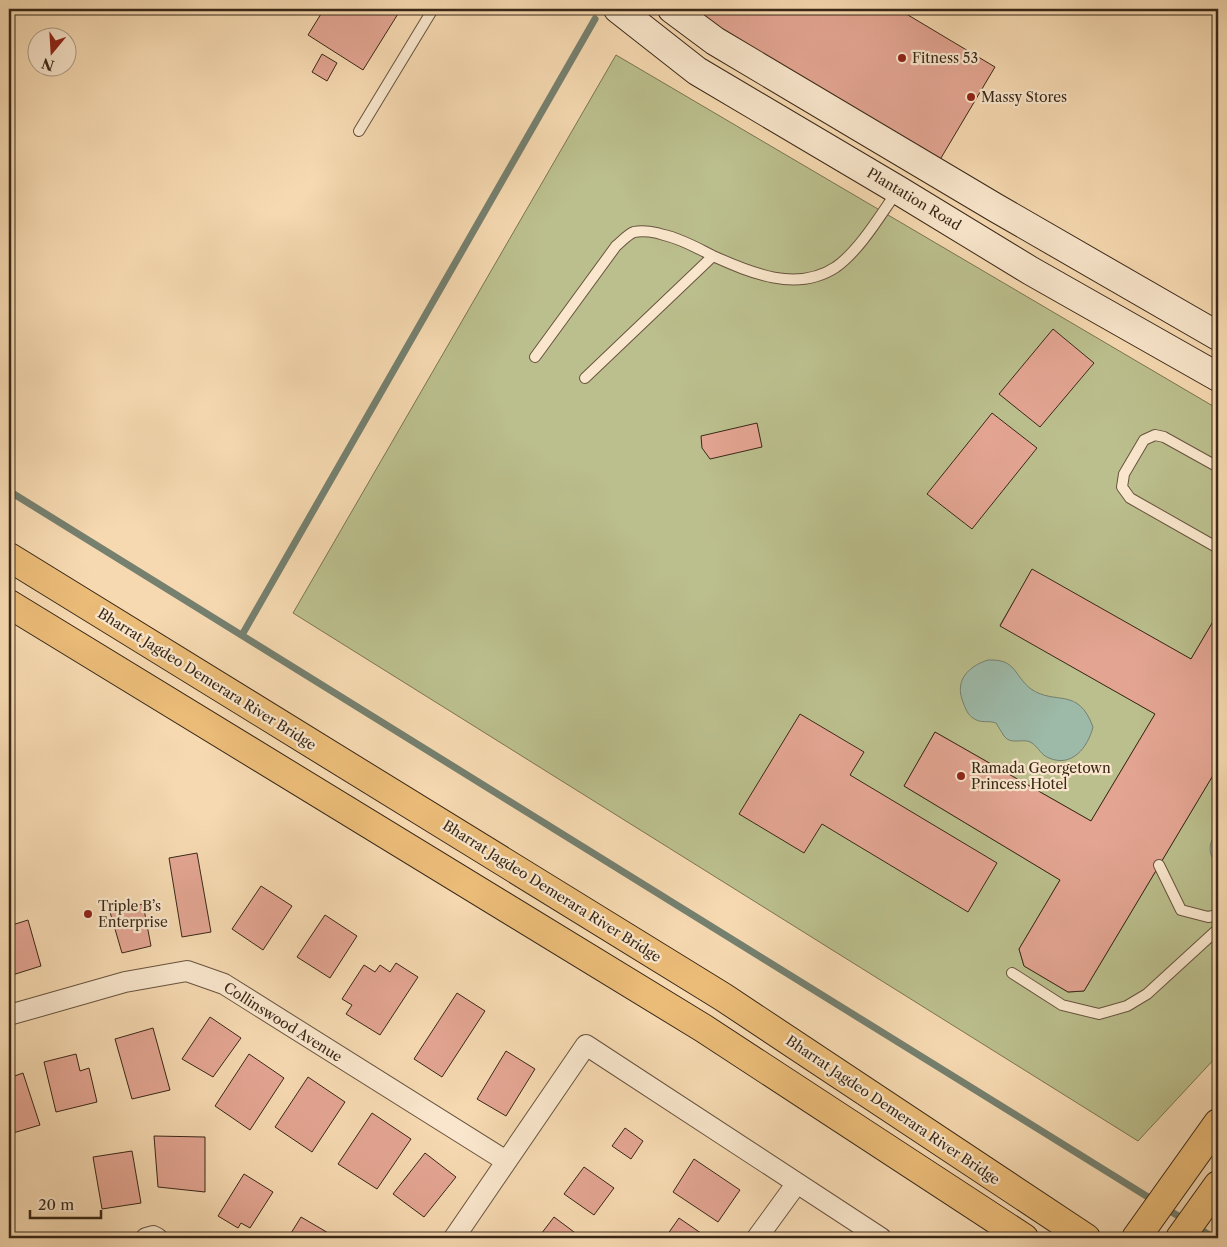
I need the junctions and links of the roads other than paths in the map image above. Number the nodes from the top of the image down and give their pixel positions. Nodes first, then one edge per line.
1 (433, 9) edge
2 (618, 9) edge
3 (672, 9) edge
4 (359, 131) dead end
5 (898, 190) junction
6 (713, 256) junction
7 (1218, 336) edge
8 (535, 357) dead end
9 (1218, 377) edge
10 (585, 378) dead end
11 (1218, 467) edge
12 (1218, 548) edge
13 (9, 557) edge
14 (9, 604) edge
15 (1159, 865) dead end
16 (1218, 915) edge
17 (1218, 929) edge
18 (1012, 973) dead end
19 (9, 1016) edge
20 (1218, 1123) edge
21 (506, 1161) junction
22 (797, 1183) junction
23 (1216, 1187) edge
24 (146, 1238) edge
25 (157, 1238) edge
26 (454, 1238) edge
27 (757, 1238) edge
28 (881, 1238) edge
29 (1024, 1238) edge
30 (1086, 1238) edge
31 (1136, 1238) edge
32 (1180, 1238) edge

1 - 4 lane
2 - 5 street, Plantation Road
3 - 7 street
5 - 6 lane
5 - 9 street, Plantation Road
6 - 8 lane
6 - 10 lane
11 - 12 lane
13 - 30 main road, Bharrat Jagdeo Demerara River Bridge
14 - 29 main road
15 - 16 lane
17 - 18 lane
19 - 21 street, Collinswood Avenue
20 - 31 main road
21 - 22 street
21 - 26 street
22 - 27 street
22 - 28 street
23 - 32 main road
24 - 25 street

